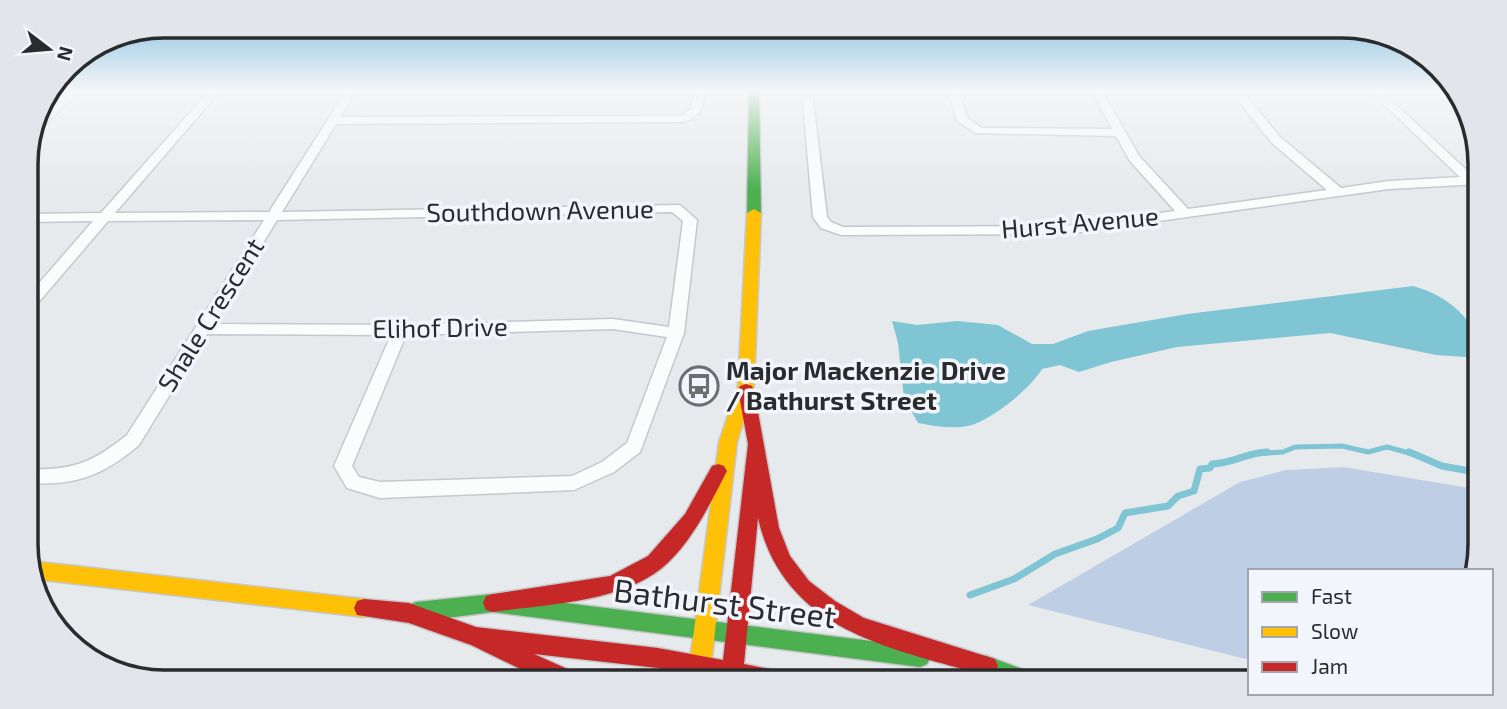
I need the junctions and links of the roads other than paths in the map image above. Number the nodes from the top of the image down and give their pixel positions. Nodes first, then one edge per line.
1 (186, 124) edge
2 (330, 124) edge
3 (754, 124) edge
4 (810, 124) edge
5 (968, 124) edge
6 (1115, 124) edge
7 (1263, 124) edge
8 (1412, 124) edge
9 (1120, 133) junction
10 (1468, 174) edge
11 (1468, 180) edge
12 (1338, 192) junction
13 (1185, 214) junction
14 (273, 216) junction
15 (39, 218) edge
16 (104, 218) junction
17 (39, 293) edge
18 (203, 329) junction
19 (401, 330) junction
20 (676, 332) junction
21 (746, 386) junction
22 (757, 444) junction
23 (726, 454) junction
24 (38, 476) edge
25 (42, 571) edge
26 (494, 603) junction
27 (409, 613) junction
28 (704, 630) junction
29 (737, 634) junction
30 (476, 637) junction
31 (988, 666) junction
32 (546, 670) edge
33 (688, 670) edge
34 (699, 670) edge
35 (733, 670) edge
36 (998, 670) edge

1 - 16 street
2 - 14 street, Shale Crescent
3 - 21 main road
4 - 13 street, Hurst Avenue
5 - 9 street
6 - 9 street
7 - 12 street
8 - 10 street
9 - 13 street
11 - 12 street, Hurst Avenue
12 - 13 street, Hurst Avenue
14 - 16 street, Southdown Avenue
14 - 18 street, Shale Crescent
14 - 20 street, Southdown Avenue
15 - 16 street, Southdown Avenue
16 - 17 street
18 - 19 street, Elihof Drive
18 - 24 street, Shale Crescent
19 - 20 street, Elihof Drive
19 - 20 street, Southdown Avenue
21 - 22 main road
21 - 23 main road
22 - 29 main road
22 - 31 main road
23 - 26 main road
23 - 28 main road
25 - 27 main road, Bathurst Street
26 - 27 main road, Bathurst Street
26 - 28 main road, Bathurst Street
27 - 30 main road, Bathurst Street
28 - 29 main road, Bathurst Street
28 - 34 main road
29 - 31 main road, Bathurst Street
29 - 35 main road
30 - 32 main road
30 - 33 main road, Bathurst Street
31 - 36 main road, Bathurst Street

